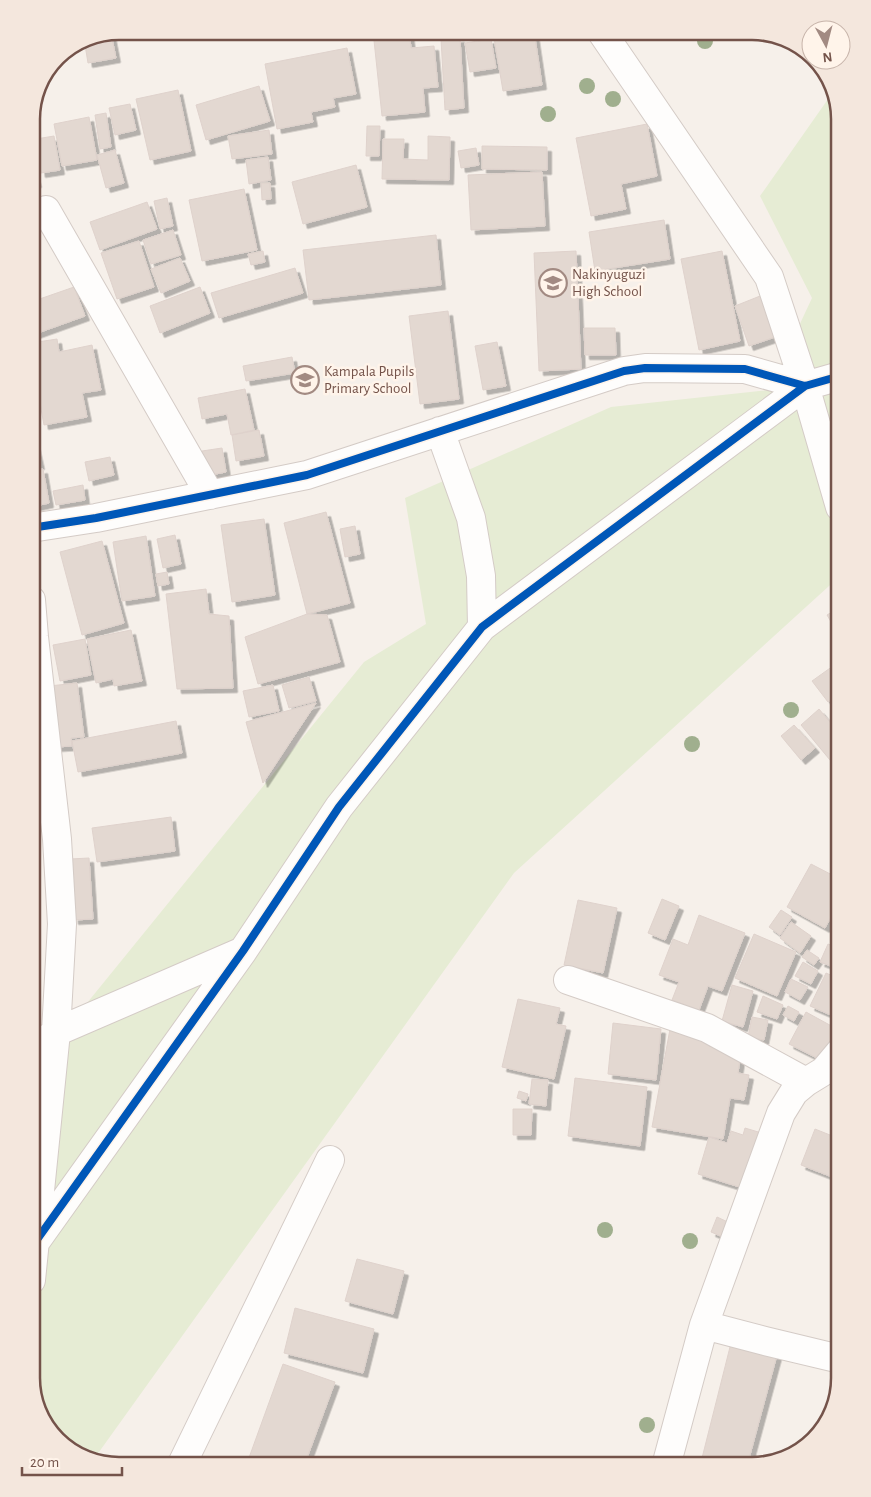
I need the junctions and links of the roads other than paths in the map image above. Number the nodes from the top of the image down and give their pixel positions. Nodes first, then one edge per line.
1 (607, 40) edge
2 (46, 210) dead end
3 (831, 379) edge
4 (805, 386) junction
5 (440, 431) junction
6 (831, 476) edge
7 (210, 495) junction
8 (40, 527) edge
9 (482, 627) junction
10 (40, 691) edge
11 (243, 951) junction
12 (568, 980) dead end
13 (56, 1032) junction
14 (40, 1045) edge
15 (831, 1063) edge
16 (806, 1082) junction
17 (330, 1160) dead end
18 (40, 1180) edge
19 (40, 1235) edge
20 (704, 1325) junction
21 (831, 1357) edge
22 (185, 1457) edge
23 (668, 1457) edge

1 - 4 street
2 - 7 street
3 - 4 street
4 - 5 street
4 - 6 street
4 - 9 street
5 - 7 street
5 - 9 street
7 - 8 street
9 - 11 street
10 - 13 street
11 - 13 street
11 - 19 street
12 - 16 street
13 - 14 street
13 - 18 street
15 - 16 street
16 - 20 street
17 - 22 street
20 - 21 street
20 - 23 street

